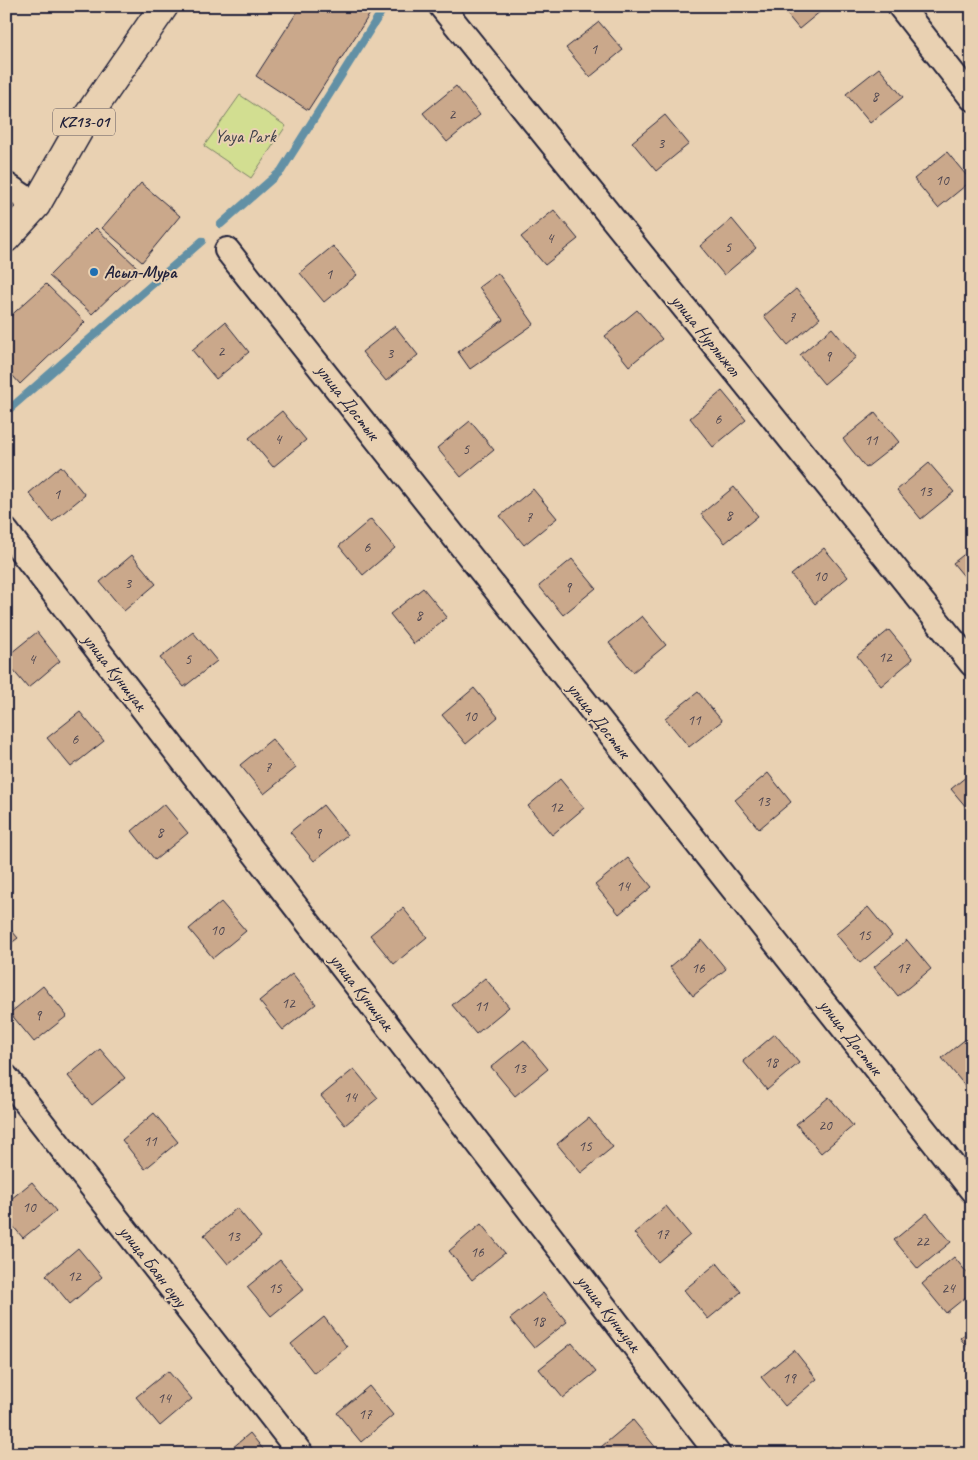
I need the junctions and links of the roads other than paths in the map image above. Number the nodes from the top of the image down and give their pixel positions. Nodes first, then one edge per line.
1 (164, 6) edge
2 (441, 6) edge
3 (900, 6) edge
4 (972, 98) edge
5 (6, 185) edge
6 (36, 205) junction
7 (6, 238) edge
8 (227, 250) dead end
9 (6, 531) edge
10 (972, 664) edge
11 (6, 1078) edge
12 (972, 1190) edge
13 (301, 1454) edge
14 (718, 1454) edge

1 - 6 main road, KZ13-01
2 - 10 street, улица Нурлыжол
3 - 4 street
5 - 6 street
6 - 7 main road, KZ13-01
8 - 12 street, улица Достык
9 - 14 street, улица Куншуак
11 - 13 street, улица Баян сулу

